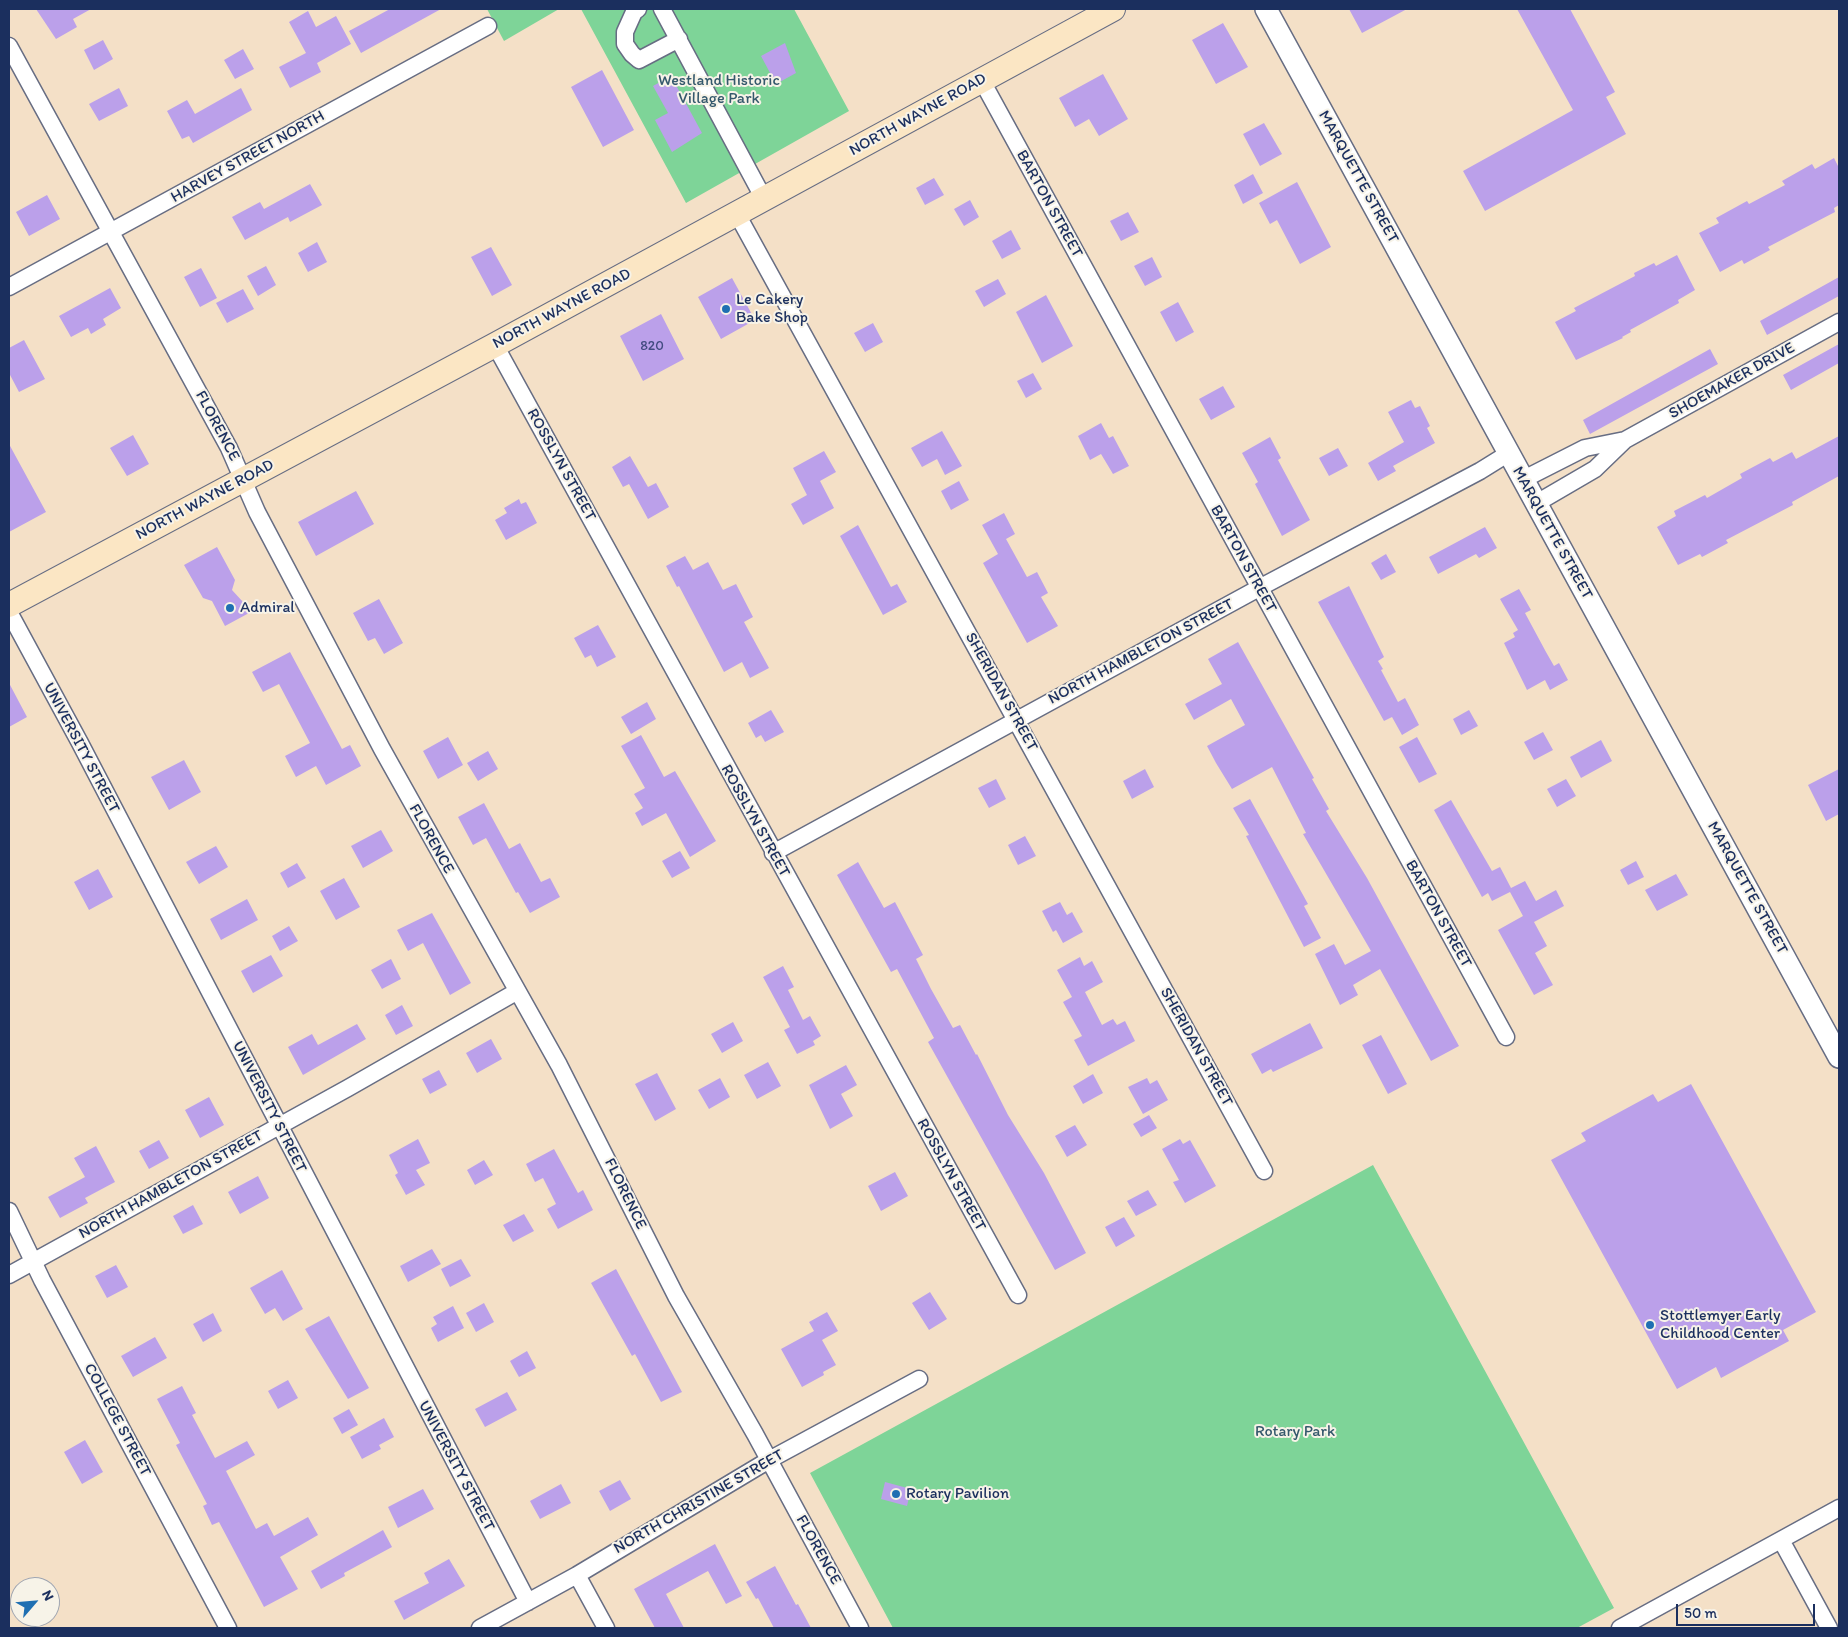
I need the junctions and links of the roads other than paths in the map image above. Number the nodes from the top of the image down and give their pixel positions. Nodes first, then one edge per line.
1 (638, 9) edge
2 (662, 9) edge
3 (1113, 9) edge
4 (1266, 9) edge
5 (488, 26) dead end
6 (679, 39) junction
7 (9, 46) edge
8 (982, 80) junction
9 (764, 199) junction
10 (737, 214) junction
11 (111, 232) junction
12 (9, 287) edge
13 (1839, 322) edge
14 (495, 345) junction
15 (1625, 440) junction
16 (1509, 453) junction
17 (243, 480) junction
18 (1522, 480) junction
19 (1535, 504) junction
20 (1259, 588) junction
21 (9, 605) edge
22 (9, 612) edge
23 (1016, 720) junction
24 (773, 854) junction
25 (516, 992) junction
26 (1506, 1037) dead end
27 (1839, 1057) edge
28 (278, 1125) junction
29 (1264, 1171) dead end
30 (9, 1212) edge
31 (33, 1260) junction
32 (9, 1275) edge
33 (1018, 1295) dead end
34 (919, 1379) dead end
35 (768, 1460) junction
36 (1839, 1508) edge
37 (1781, 1540) junction
38 (577, 1575) junction
39 (528, 1602) junction
40 (228, 1628) edge
41 (480, 1628) edge
42 (606, 1628) edge
43 (860, 1628) edge
44 (1620, 1628) edge
45 (1829, 1628) edge

1 - 6 street
2 - 6 street
3 - 8 main road, NORTH WAYNE ROAD
4 - 16 street, MARQUETTE STREET
5 - 11 street, HARVEY STREET NORTH
6 - 9 street
7 - 11 street, FLORENCE
8 - 9 main road, NORTH WAYNE ROAD
8 - 20 street, BARTON STREET
9 - 10 main road, NORTH WAYNE ROAD
10 - 14 main road, NORTH WAYNE ROAD
10 - 23 street, SHERIDAN STREET
11 - 12 street, HARVEY STREET NORTH
11 - 17 street, FLORENCE
13 - 15 street, SHOEMAKER DRIVE
14 - 17 main road, NORTH WAYNE ROAD
14 - 24 street, ROSSLYN STREET
15 - 18 street, SHOEMAKER DRIVE
15 - 19 street, SHOEMAKER DRIVE
16 - 18 street, MARQUETTE STREET
16 - 20 street, NORTH HAMBLETON STREET
17 - 21 main road, NORTH WAYNE ROAD
17 - 25 street, FLORENCE
18 - 19 street, MARQUETTE STREET
19 - 27 street, MARQUETTE STREET
20 - 23 street, NORTH HAMBLETON STREET
20 - 26 street, BARTON STREET
22 - 28 street, UNIVERSITY STREET
23 - 24 street, NORTH HAMBLETON STREET
23 - 29 street, SHERIDAN STREET
24 - 33 street, ROSSLYN STREET
25 - 28 street, NORTH HAMBLETON STREET
25 - 35 street, FLORENCE
28 - 31 street, NORTH HAMBLETON STREET
28 - 39 street, UNIVERSITY STREET
30 - 31 street, COLLEGE STREET
31 - 32 street, NORTH HAMBLETON STREET
31 - 40 street, COLLEGE STREET
34 - 35 street, NORTH CHRISTINE STREET
35 - 38 street, NORTH CHRISTINE STREET
35 - 43 street, FLORENCE
36 - 37 street
37 - 44 street
37 - 45 street
38 - 39 street, NORTH CHRISTINE STREET
38 - 42 street
39 - 41 street, NORTH CHRISTINE STREET

